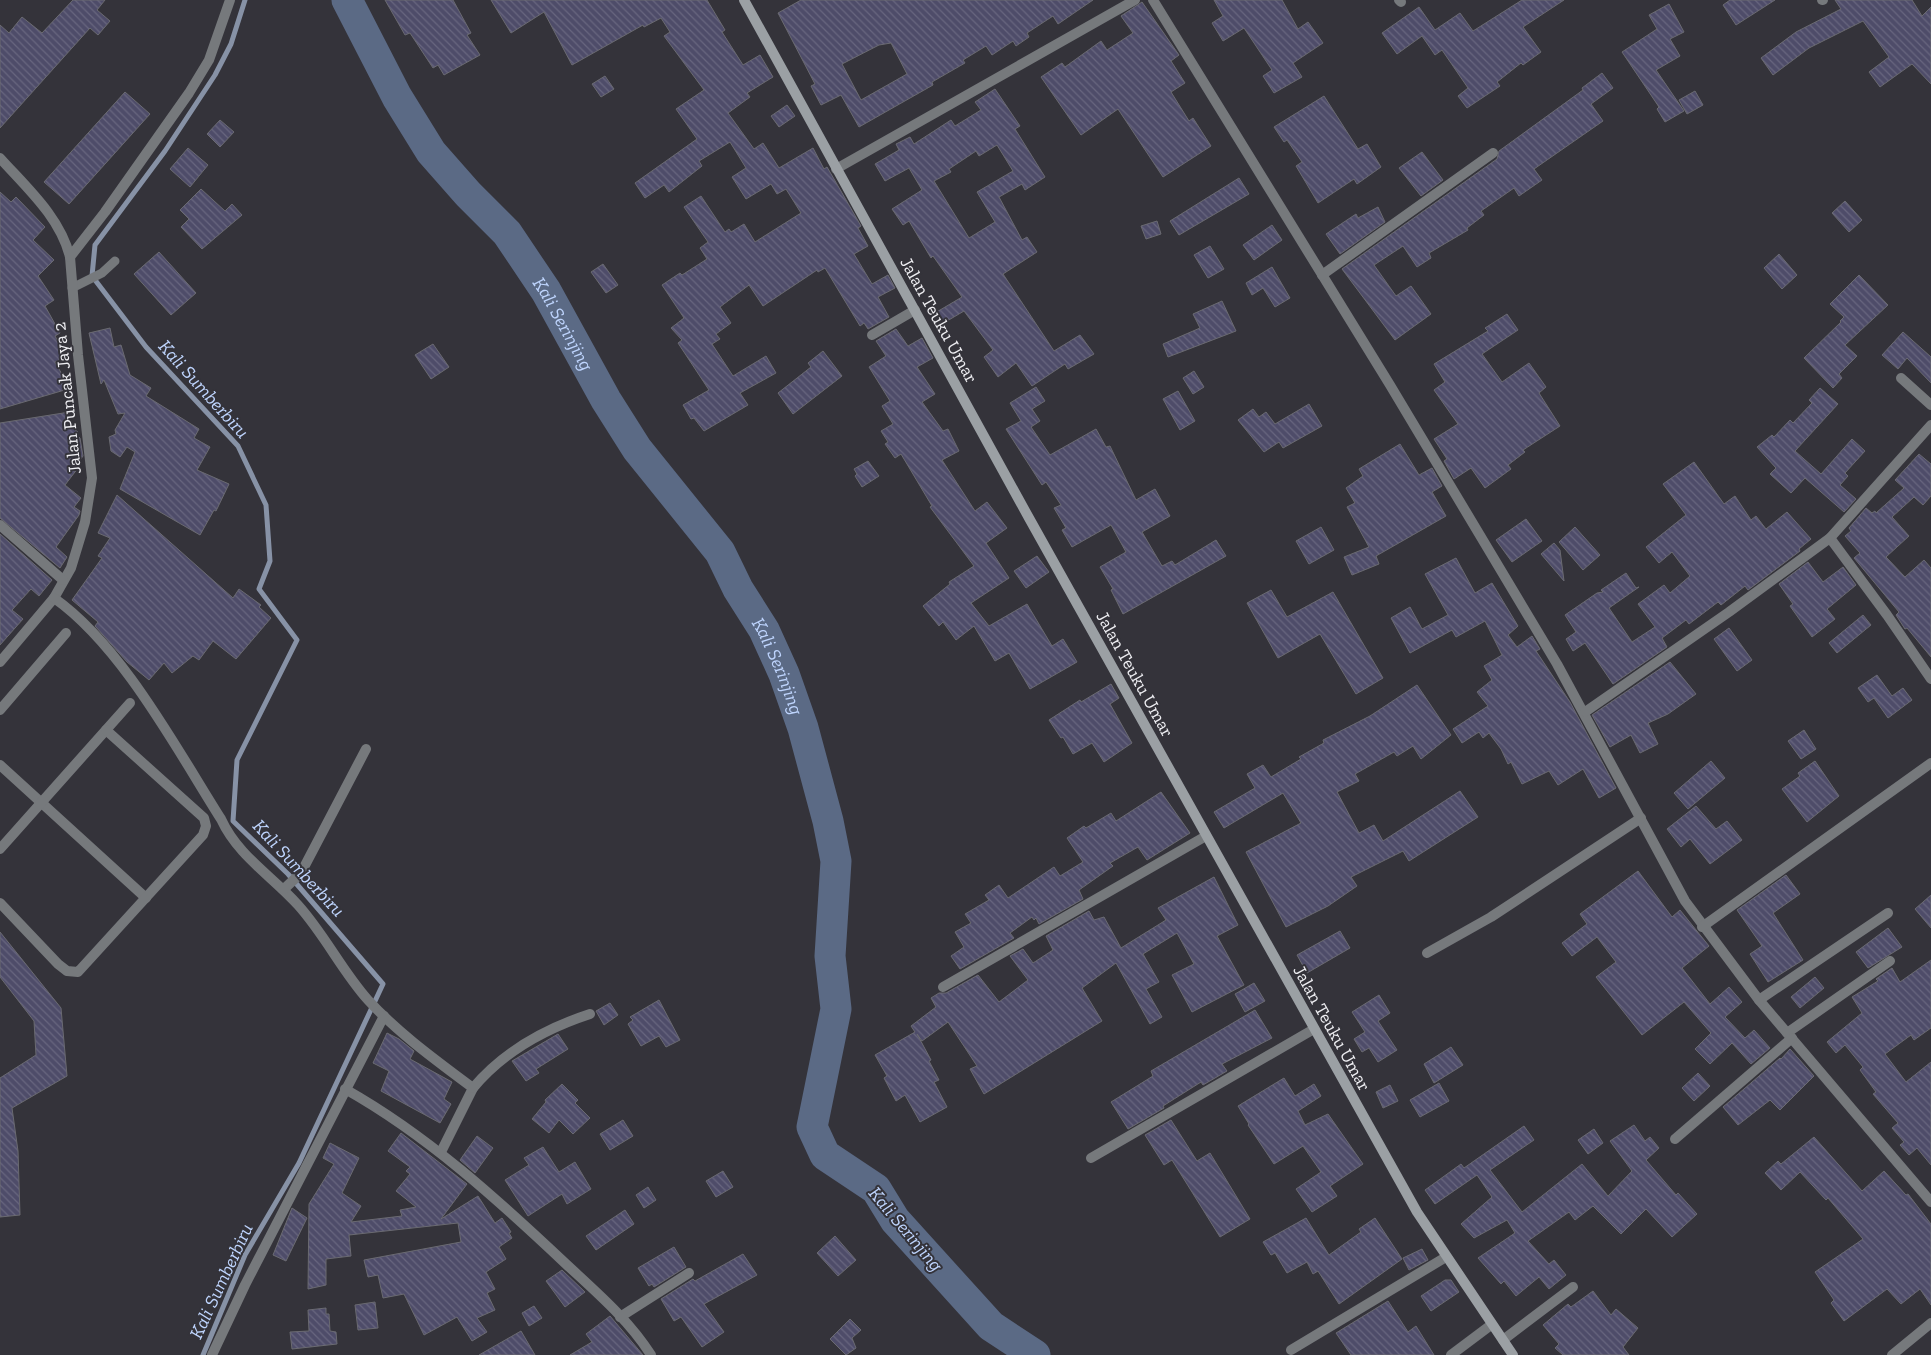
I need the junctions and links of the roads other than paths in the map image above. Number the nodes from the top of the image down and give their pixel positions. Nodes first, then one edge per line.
1 (230, 0) edge
2 (744, 0) edge
3 (1135, 0) edge
4 (1153, 0) edge
5 (1492, 153) dead end
6 (0, 158) edge
7 (836, 169) junction
8 (70, 257) junction
9 (115, 261) dead end
10 (1322, 276) junction
11 (72, 288) junction
12 (914, 310) junction
13 (872, 335) dead end
14 (1901, 378) dead end
15 (1931, 405) edge
16 (1931, 425) edge
17 (0, 525) edge
18 (1830, 538) junction
19 (63, 580) junction
20 (61, 604) junction
21 (66, 633) dead end
22 (0, 662) edge
23 (1931, 679) edge
24 (130, 703) dead end
25 (0, 710) edge
26 (1585, 712) junction
27 (106, 730) junction
28 (366, 748) dead end
29 (1931, 763) edge
30 (0, 765) edge
31 (41, 802) junction
32 (1641, 818) junction
33 (1206, 836) junction
34 (0, 850) edge
35 (287, 885) junction
36 (146, 898) junction
37 (0, 903) edge
38 (1888, 913) dead end
39 (1702, 927) junction
40 (1426, 953) dead end
41 (1890, 961) dead end
42 (943, 987) dead end
43 (1759, 1000) junction
44 (381, 1013) junction
45 (590, 1014) dead end
46 (1314, 1029) junction
47 (1790, 1036) junction
48 (473, 1088) junction
49 (345, 1089) junction
50 (1674, 1139) dead end
51 (441, 1152) junction
52 (1091, 1158) dead end
53 (1931, 1202) edge
54 (1446, 1257) junction
55 (689, 1273) dead end
56 (1573, 1287) dead end
57 (620, 1317) junction
58 (1931, 1323) edge
59 (1491, 1325) junction
60 (1503, 1340) junction
61 (1291, 1350) dead end
62 (212, 1355) edge
63 (652, 1355) edge
64 (1451, 1355) edge
65 (1513, 1355) edge
66 (1892, 1355) edge

1 - 8 street
2 - 7 main road, Jalan Teuku Umar
3 - 7 street
4 - 10 street
5 - 10 street
6 - 8 street, Jalan Puncak Jaya 2
7 - 12 main road, Jalan Teuku Umar
8 - 11 street, Jalan Puncak Jaya 2
9 - 11 lane
10 - 26 street
11 - 19 street, Jalan Puncak Jaya 2
12 - 13 street
12 - 33 main road, Jalan Teuku Umar
14 - 15 street
16 - 18 street
17 - 19 street
18 - 23 street
18 - 26 street
19 - 20 street, Jalan Puncak Jaya 2
20 - 22 street, Jalan Puncak Jaya 2
20 - 35 street
21 - 25 street
24 - 27 street
26 - 32 street
27 - 31 street
27 - 36 street
28 - 35 street
29 - 39 street
30 - 31 street
31 - 34 street
31 - 36 street
32 - 39 street
32 - 40 street
33 - 42 street
33 - 46 main road, Jalan Teuku Umar
35 - 44 street
36 - 37 street
38 - 43 street
39 - 43 street
41 - 47 street
43 - 47 street
44 - 48 street
44 - 49 street
45 - 48 street
46 - 52 street
46 - 54 main road, Jalan Teuku Umar
47 - 50 street
47 - 53 street
48 - 51 street
49 - 51 street
49 - 62 street
51 - 57 street
54 - 59 main road, Jalan Teuku Umar
54 - 61 street
55 - 57 street
56 - 60 street
57 - 63 street
58 - 66 street
59 - 60 main road, Jalan Teuku Umar
59 - 64 street
60 - 65 main road, Jalan Teuku Umar

